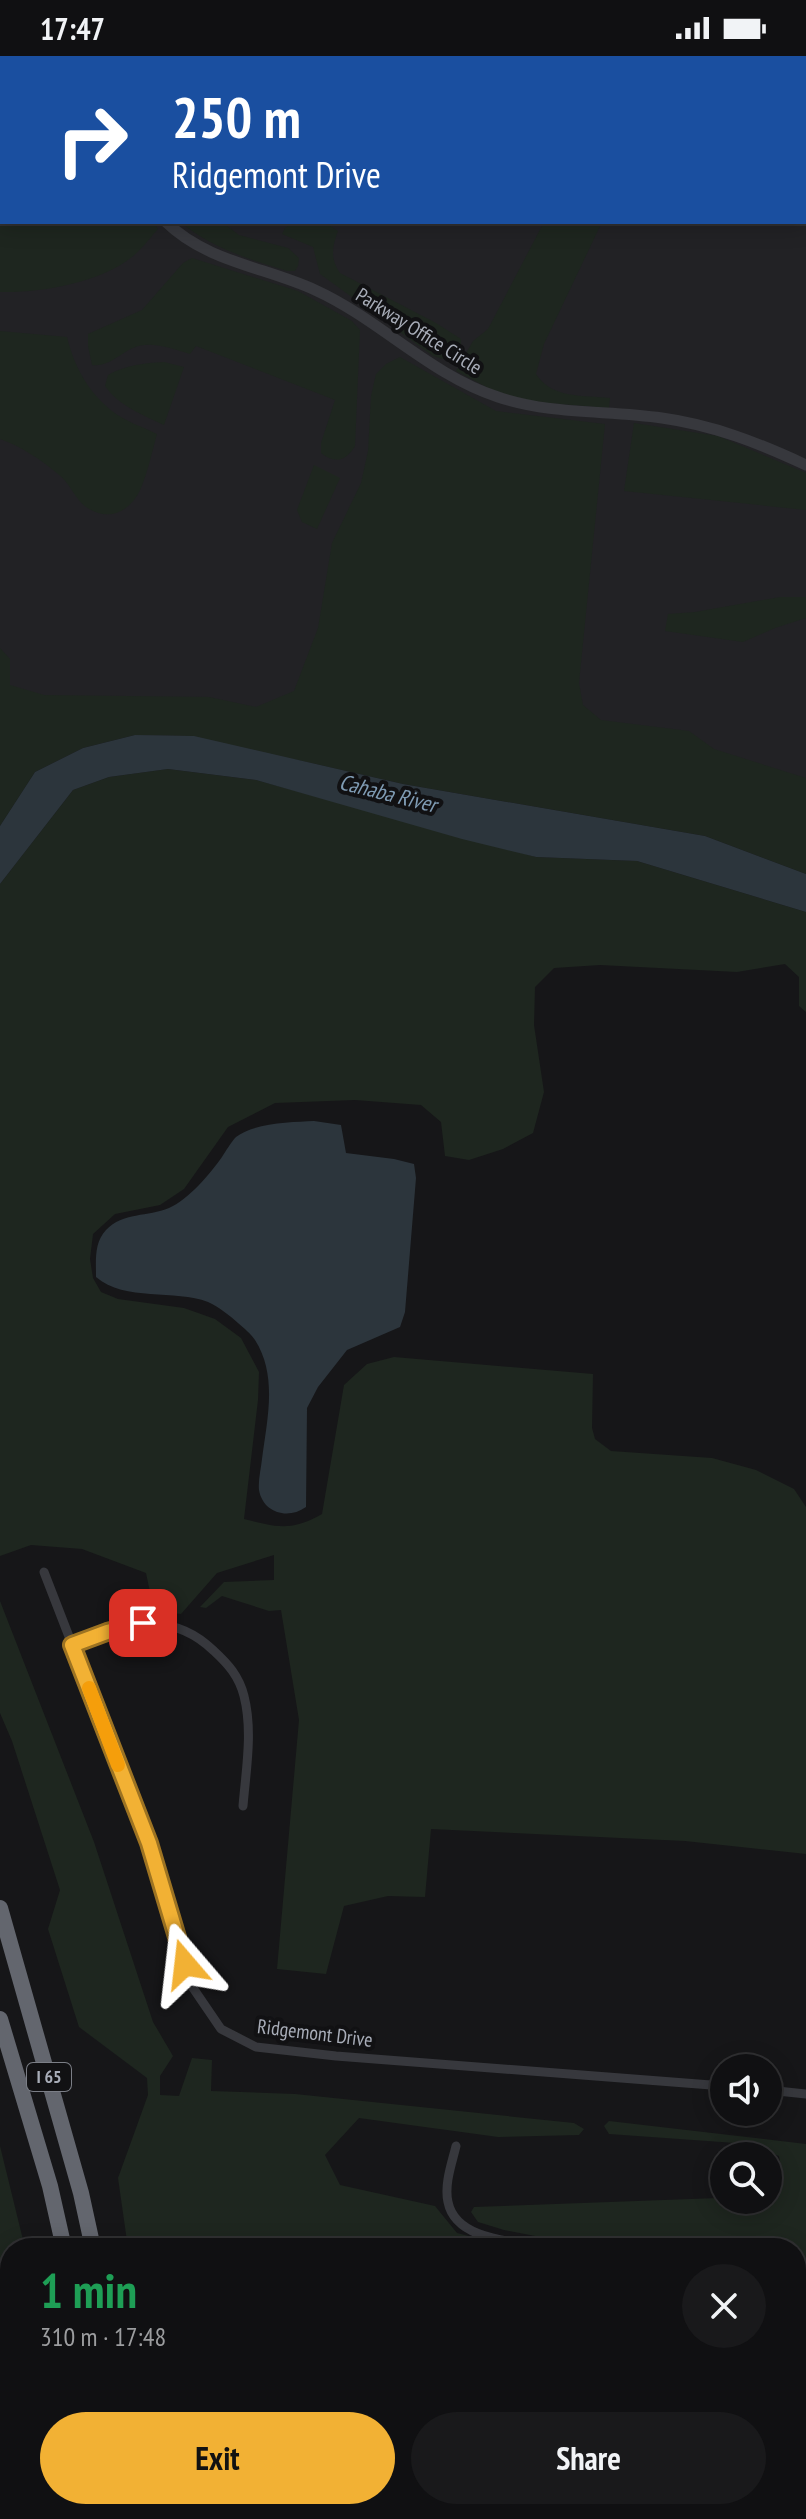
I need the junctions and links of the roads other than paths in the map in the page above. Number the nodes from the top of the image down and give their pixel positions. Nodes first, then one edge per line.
1 (168, 224) edge
2 (806, 465) edge
3 (44, 1572) dead end
4 (72, 1645) junction
5 (243, 1806) dead end
6 (0, 1908) edge
7 (0, 2019) edge
8 (710, 2085) edge
9 (782, 2091) edge
10 (806, 2094) edge
11 (456, 2146) dead end
12 (62, 2238) edge
13 (91, 2238) edge
14 (495, 2238) edge

1 - 2 street, Parkway Office Circle
3 - 4 street, Ridgemont Drive
4 - 5 street
4 - 8 street, Ridgemont Drive
6 - 13 highway, I 65
7 - 12 highway, I 65
9 - 10 street
11 - 14 street

